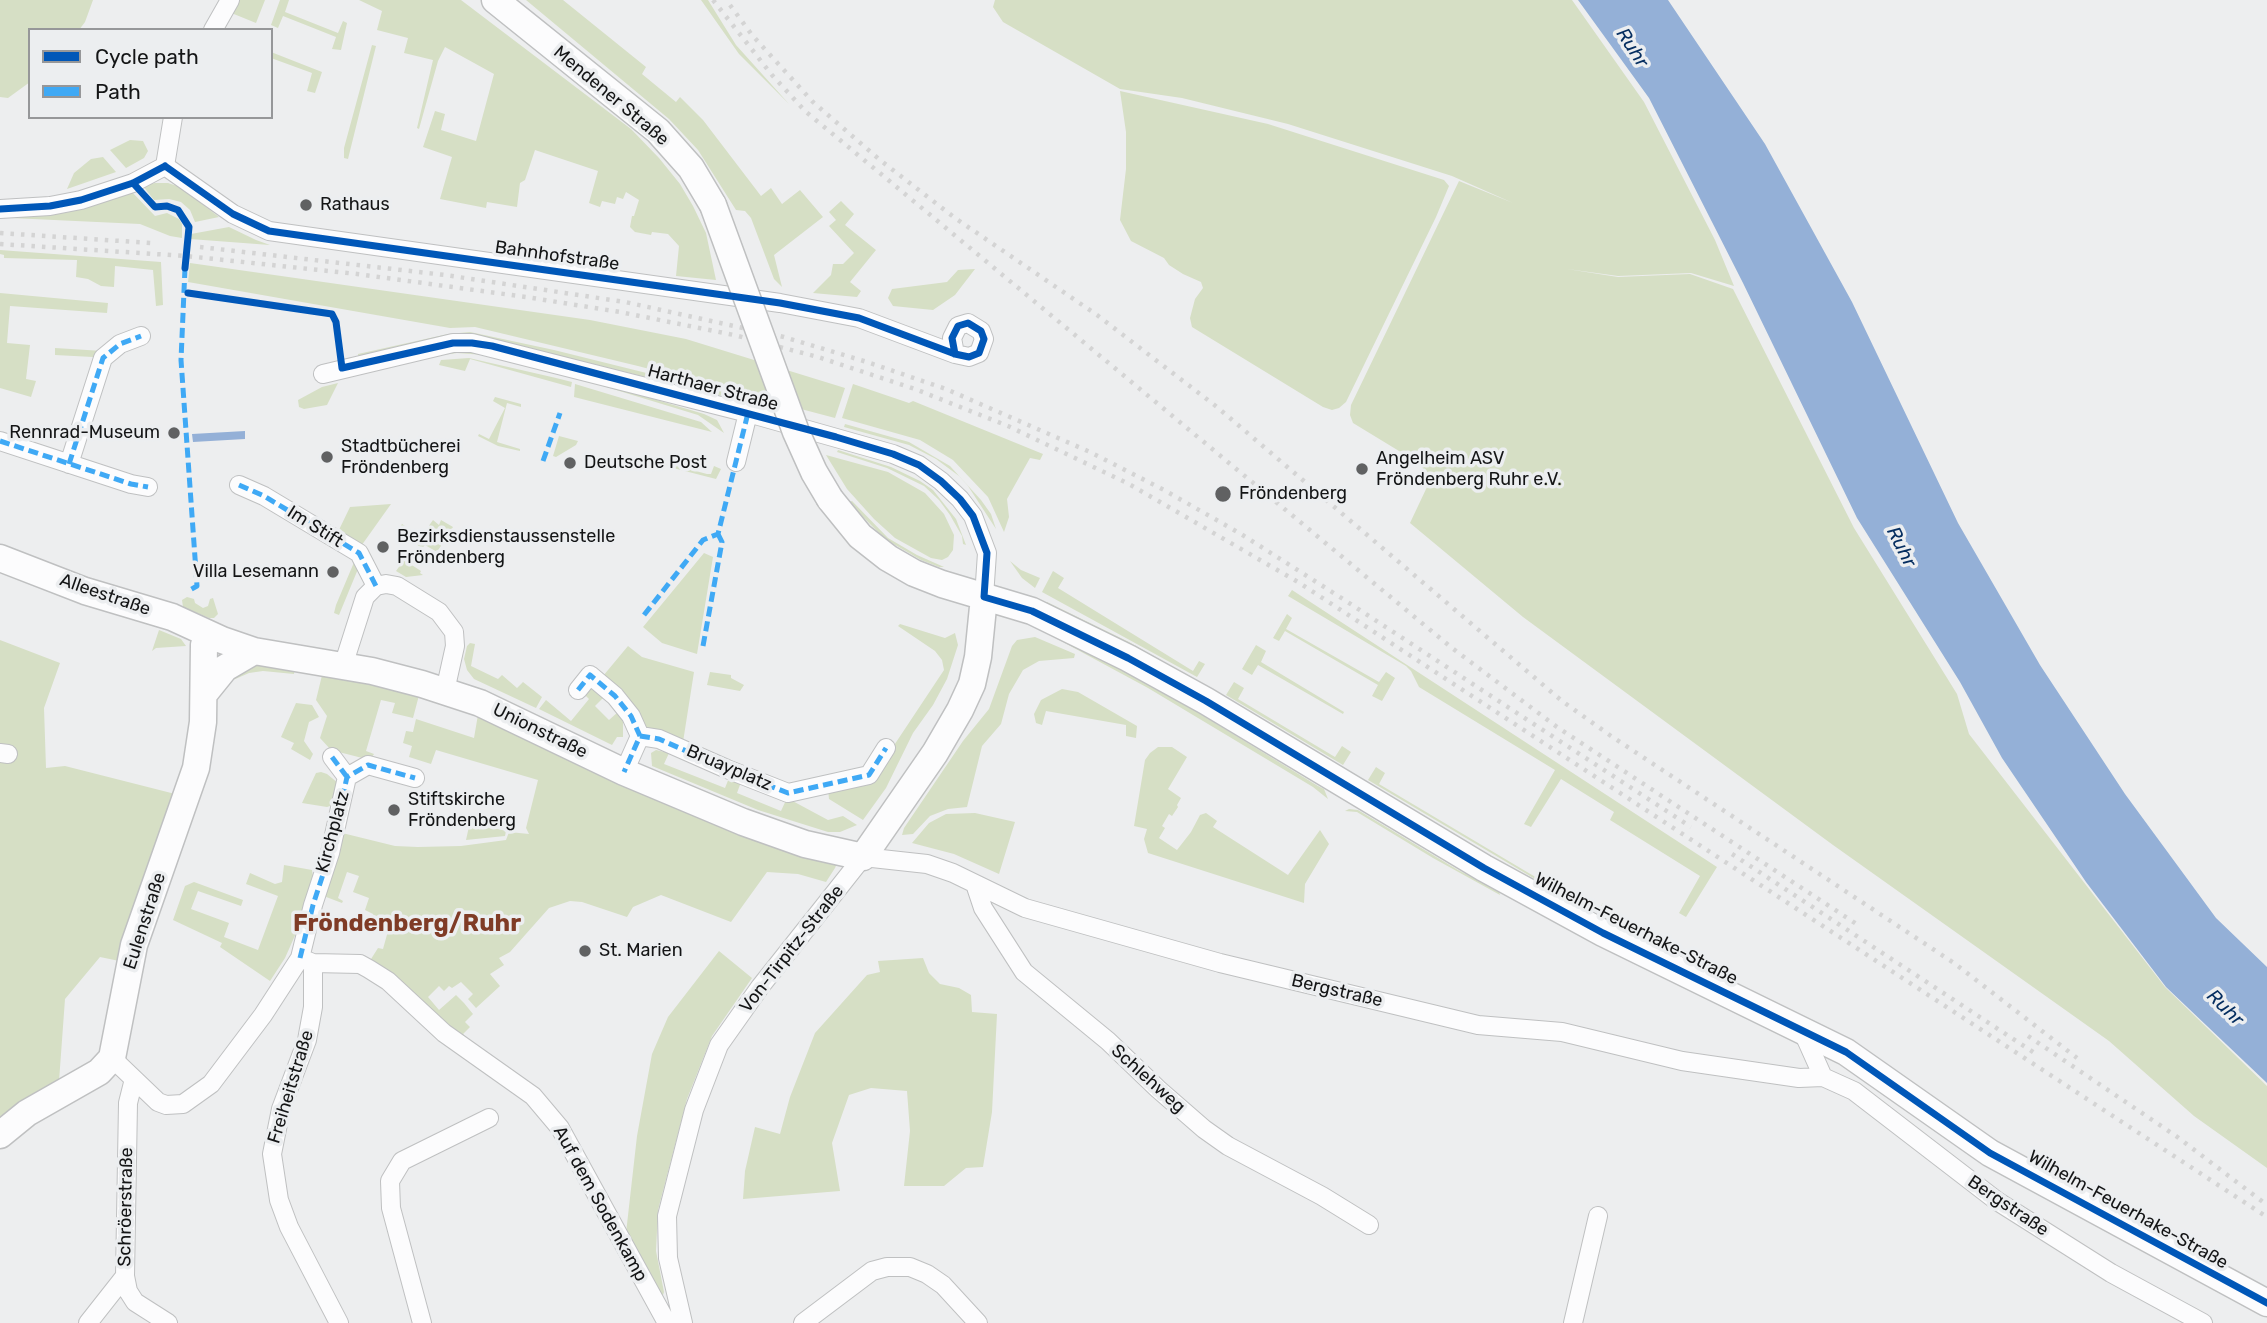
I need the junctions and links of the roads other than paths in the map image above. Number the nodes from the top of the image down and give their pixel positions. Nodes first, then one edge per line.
1 (230, 0) edge
2 (495, 0) edge
3 (214, 28) edge
4 (173, 119) edge
5 (165, 166) junction
6 (0, 209) edge
7 (141, 336) dead end
8 (955, 354) dead end
9 (323, 374) dead end
10 (748, 413) junction
11 (0, 442) edge
12 (736, 462) dead end
13 (69, 464) junction
14 (239, 485) dead end
15 (148, 487) dead end
16 (0, 558) edge
17 (376, 586) junction
18 (984, 597) junction
19 (208, 634) junction
20 (254, 651) junction
21 (343, 666) junction
22 (578, 690) dead end
23 (445, 691) junction
24 (204, 694) junction
25 (640, 736) junction
26 (886, 748) dead end
27 (332, 757) dead end
28 (624, 772) junction
29 (347, 777) junction
30 (415, 778) dead end
31 (863, 856) junction
32 (975, 884) junction
33 (307, 960) junction
34 (1802, 1030) junction
35 (112, 1058) junction
36 (1823, 1077) junction
37 (134, 1079) junction
38 (489, 1118) dead end
39 (0, 1135) edge
40 (1598, 1216) dead end
41 (1369, 1224) dead end
42 (125, 1276) junction
43 (2267, 1303) edge
44 (88, 1323) edge
45 (168, 1323) edge
46 (340, 1323) edge
47 (422, 1323) edge
48 (667, 1323) edge
49 (683, 1323) edge
50 (803, 1323) edge
51 (978, 1323) edge
52 (1573, 1323) edge
53 (2203, 1323) edge

1 - 3 street
2 - 18 main road, Mendener Straße, bridge
4 - 5 street
5 - 6 street
5 - 8 street, Bahnhofstraße
7 - 13 street
9 - 10 street, Harthaer Straße
10 - 12 street
10 - 18 street, Harthaer Straße
11 - 13 street
13 - 15 street
14 - 17 street, Im Stift
16 - 19 main road, Alleestraße
17 - 21 street
17 - 23 street
18 - 31 main road, Von-Tirpitz-Straße
18 - 34 main road, Wilhelm-Feuerhake-Straße
19 - 20 main road, Unionstraße
19 - 24 main road, Eulenstraße
20 - 21 main road, Unionstraße
20 - 24 main road
21 - 23 main road, Unionstraße
22 - 25 street
23 - 28 main road, Unionstraße
24 - 35 main road, Eulenstraße
25 - 26 street, Bruayplatz
25 - 28 street
27 - 29 street
28 - 31 main road, Unionstraße
29 - 30 street, Kirchplatz
29 - 33 street, Kirchplatz
31 - 32 street, Bergstraße
31 - 49 street, Von-Tirpitz-Straße
32 - 36 street, Bergstraße
32 - 41 street, Schlehweg
33 - 37 street
33 - 46 street, Freiheitstraße
33 - 48 street, Auf dem Sodenkamp
34 - 36 street
34 - 43 main road, Wilhelm-Feuerhake-Straße
35 - 37 street
35 - 39 main road
36 - 53 street, Bergstraße
37 - 42 street, Schröerstraße
38 - 47 street
40 - 52 street
42 - 44 street, Schröerstraße
42 - 45 street
50 - 51 street

